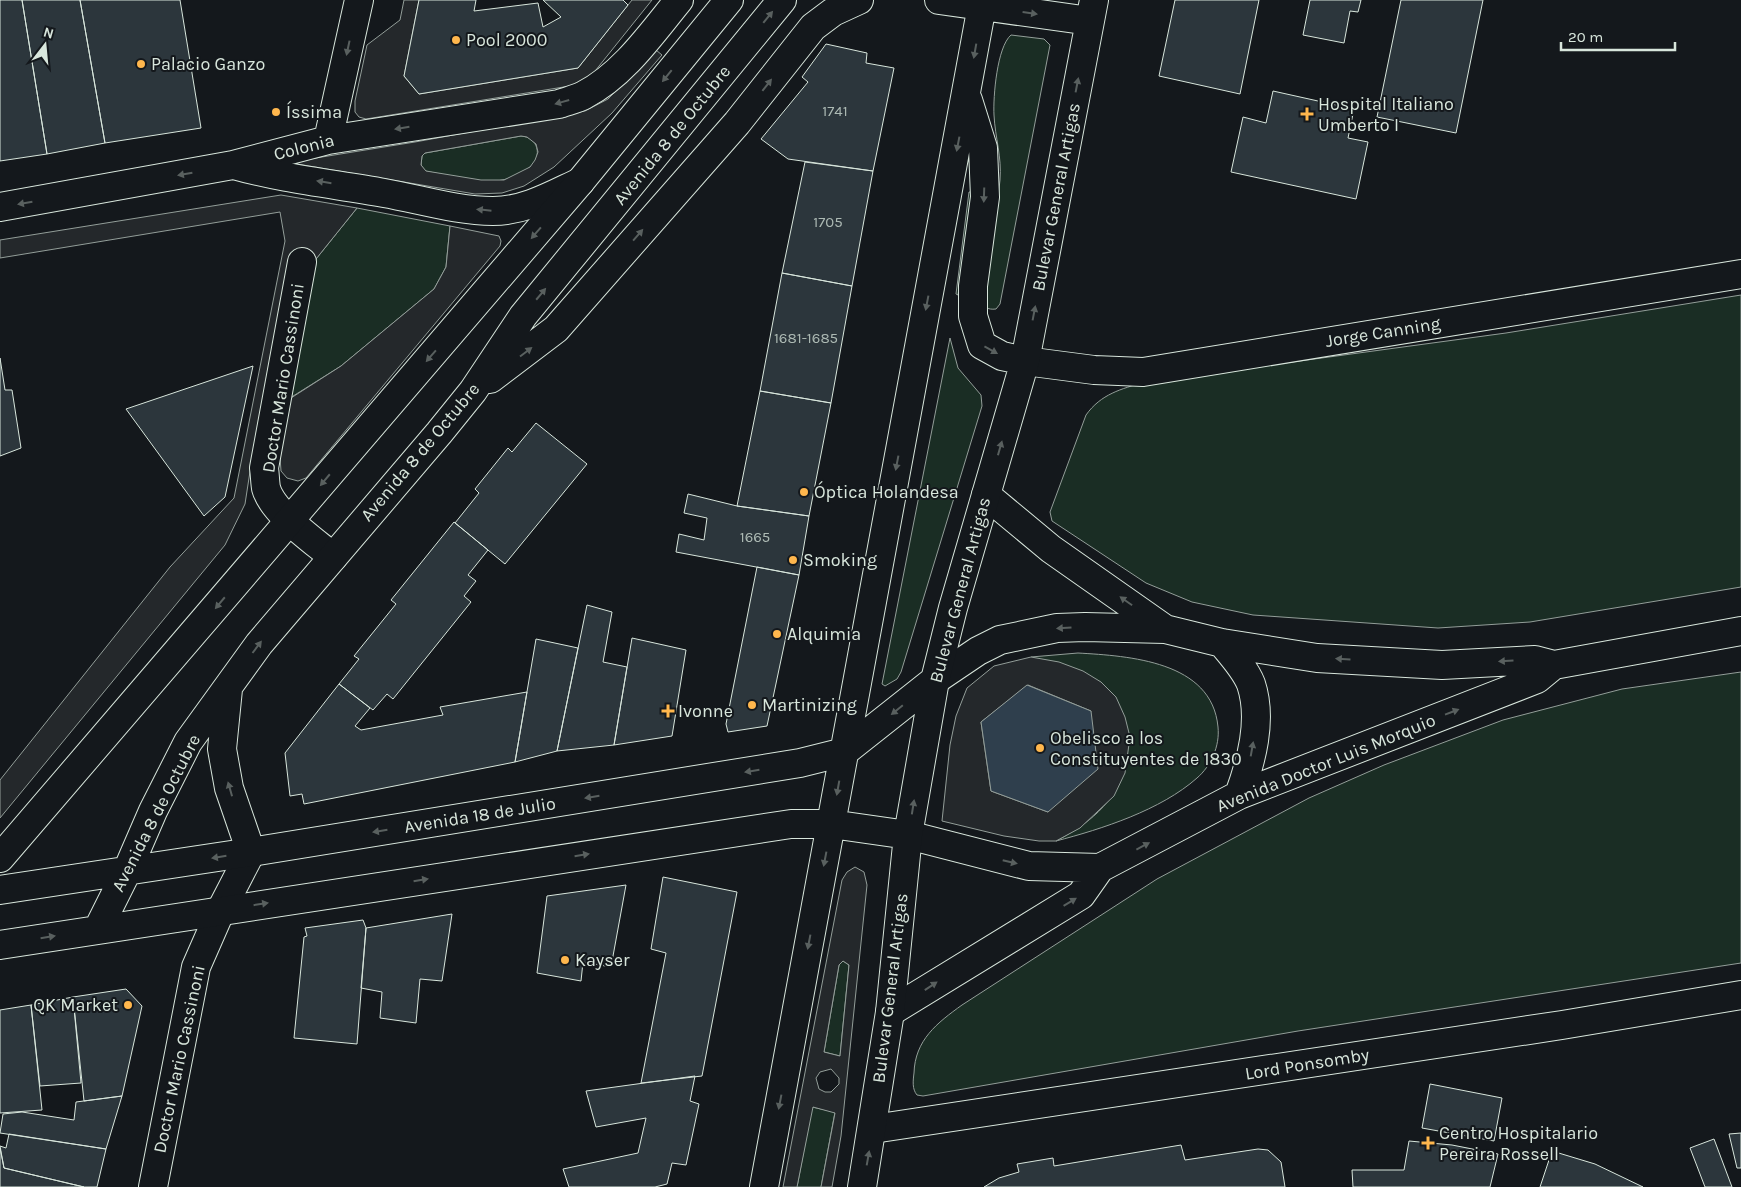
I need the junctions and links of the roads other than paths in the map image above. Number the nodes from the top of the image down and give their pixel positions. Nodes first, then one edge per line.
1 (359, 0) edge
2 (679, 0) edge
3 (729, 0) edge
4 (782, 0) edge
5 (859, 0) edge
6 (939, 0) edge
7 (982, 3) edge
8 (1092, 11) edge
9 (967, 96) junction
10 (328, 140) junction
11 (233, 165) junction
12 (580, 182) junction
13 (0, 207) edge
14 (302, 262) dead end
15 (1741, 274) edge
16 (1025, 361) junction
17 (473, 391) junction
18 (986, 495) junction
19 (290, 520) junction
20 (333, 557) junction
21 (1165, 629) junction
22 (1741, 631) edge
23 (1222, 643) junction
24 (1554, 665) junction
25 (935, 680) junction
26 (228, 687) junction
27 (844, 752) junction
28 (1238, 796) junction
29 (831, 824) junction
30 (908, 836) junction
31 (251, 852) junction
32 (0, 858) edge
33 (1100, 868) junction
34 (126, 871) junction
35 (0, 890) edge
36 (221, 910) junction
37 (98, 929) junction
38 (0, 945) edge
39 (1741, 995) edge
40 (890, 1012) junction
41 (873, 1129) junction
42 (153, 1187) edge
43 (764, 1187) edge
44 (862, 1187) edge

1 -> 10 main road
2 -> 10 main road, Colonia
3 -> 12 main road
17 -> 4 main road, Avenida 8 de Octubre
17 -> 5 main road
6 - 7 main road
7 -> 8 main road
7 -> 9 main road
16 -> 8 main road, Bulevar General Artigas
9 -> 16 main road, Jorge Canning
9 -> 27 main road
10 - 11 main road, Colonia
12 -> 11 main road
11 -> 13 main road, Colonia
12 -> 19 main road
14 - 19 main road, Doctor Mario Cassinoni
15 - 16 main road, Jorge Canning
18 -> 16 main road, Bulevar General Artigas
17 - 20 main road, Avenida 8 de Octubre
21 -> 18 main road, Avenida Doctor Luis Morquio
18 - 25 main road, Bulevar General Artigas
19 - 20 main road, Doctor Mario Cassinoni
19 -> 32 main road
26 -> 20 main road, Avenida 8 de Octubre
21 - 23 main road, Avenida Doctor Luis Morquio
21 -> 25 main road, Avenida Doctor Luis Morquio
22 - 24 main road, Avenida Doctor Luis Morquio
24 -> 23 main road, Avenida Doctor Luis Morquio
28 -> 23 main road
28 -> 24 main road, Avenida Doctor Luis Morquio
25 -> 27 main road, Avenida 18 de Julio
30 -> 25 main road, Bulevar General Artigas
31 -> 26 main road
26 - 34 main road, Avenida 8 de Octubre
27 -> 29 main road
27 -> 31 main road, Avenida 18 de Julio
33 -> 28 main road, Avenida Doctor Luis Morquio
29 - 30 main road
36 -> 29 main road
29 -> 43 main road
30 -> 33 main road, Avenida Doctor Luis Morquio
30 - 40 main road, Bulevar General Artigas
31 -> 34 main road, Avenida 18 de Julio
31 - 36 main road, Doctor Mario Cassinoni
40 -> 33 main road, Avenida Doctor Luis Morquio
34 - 35 main road, Avenida 18 de Julio
34 - 37 main road, Avenida 8 de Octubre
36 - 37 main road
36 - 42 main road, Doctor Mario Cassinoni
38 -> 37 main road
39 - 41 main road, Lord Ponsomby
40 - 41 main road, Bulevar General Artigas
44 -> 41 main road, Bulevar General Artigas

